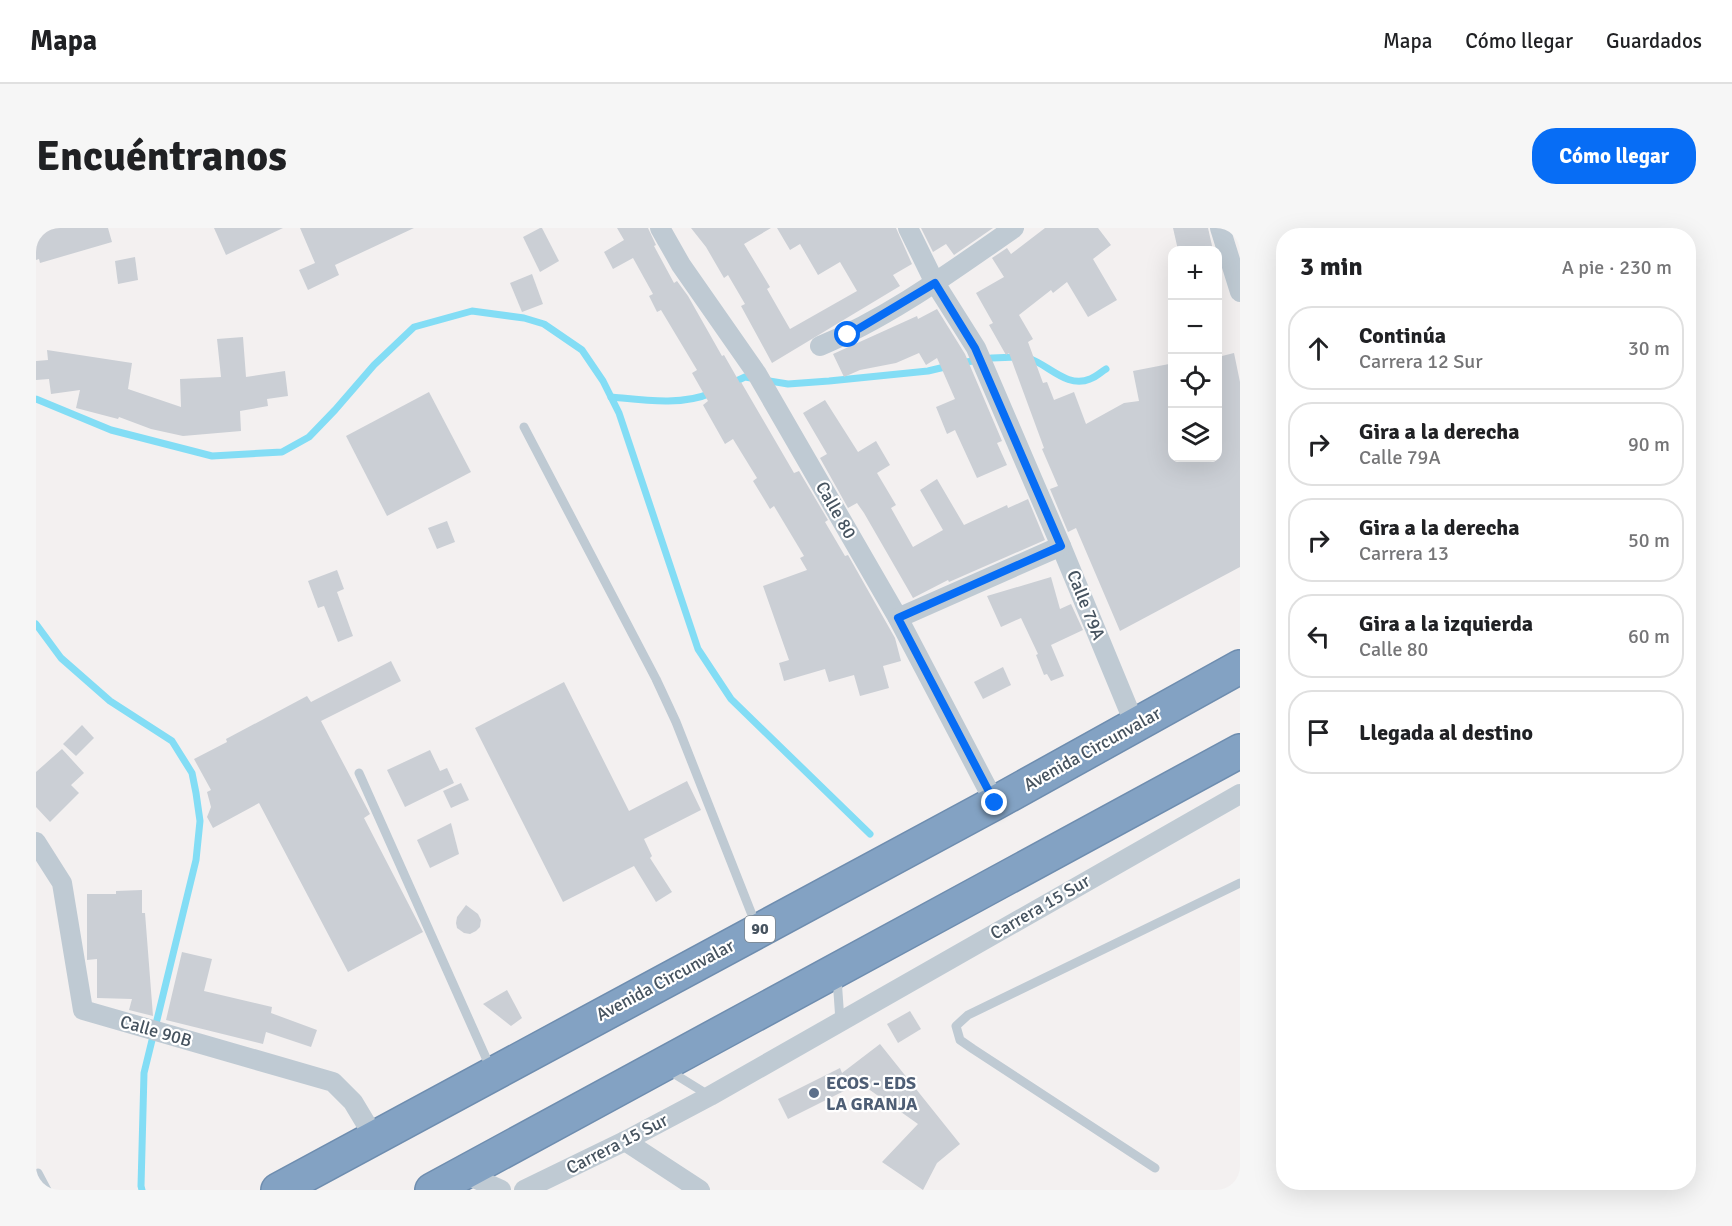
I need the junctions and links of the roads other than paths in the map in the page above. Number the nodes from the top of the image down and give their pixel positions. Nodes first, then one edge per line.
1 (660, 228) edge
2 (908, 228) edge
3 (1014, 228) edge
4 (1220, 228) edge
5 (935, 283) junction
6 (1240, 292) edge
7 (820, 346) dead end
8 (524, 427) dead end
9 (1061, 546) junction
10 (898, 618) junction
11 (1240, 667) edge
12 (1135, 725) junction
13 (1240, 751) edge
14 (359, 772) dead end
15 (1240, 794) edge
16 (995, 803) junction
17 (36, 842) edge
18 (1240, 883) edge
19 (758, 931) junction
20 (836, 970) junction
21 (840, 1021) junction
22 (661, 1066) junction
23 (492, 1073) junction
24 (710, 1096) junction
25 (374, 1137) junction
26 (625, 1141) junction
27 (1155, 1168) dead end
28 (38, 1173) dead end
29 (463, 1173) junction
30 (46, 1190) edge
31 (278, 1190) edge
32 (432, 1190) edge
33 (501, 1190) edge
34 (524, 1190) edge
35 (700, 1190) edge

1 - 10 street, Calle 80
2 - 5 street, Calle 79A
3 - 5 street
4 - 6 street
5 - 7 street
5 - 9 street, Calle 79A
8 - 19 lane
9 - 10 street
9 - 12 street, Calle 79A
10 - 16 street, Calle 80
11 - 12 highway, Avenida Circunvalar / 90
12 - 16 highway, Avenida Circunvalar / 90
13 - 20 highway
14 - 23 lane
15 - 21 street, Carrera 15 Sur
16 - 19 highway, Avenida Circunvalar / 90
17 - 25 street, Calle 90B
18 - 27 lane
19 - 23 highway, Avenida Circunvalar / 90
20 - 21 lane
20 - 22 highway
21 - 24 street, Carrera 15 Sur
22 - 24 lane
22 - 29 highway
23 - 25 highway, Avenida Circunvalar / 90
24 - 26 street, Carrera 15 Sur
25 - 31 highway, Avenida Circunvalar / 90
26 - 34 street, Carrera 15 Sur
26 - 35 street
28 - 30 lane
29 - 32 highway
29 - 33 street

